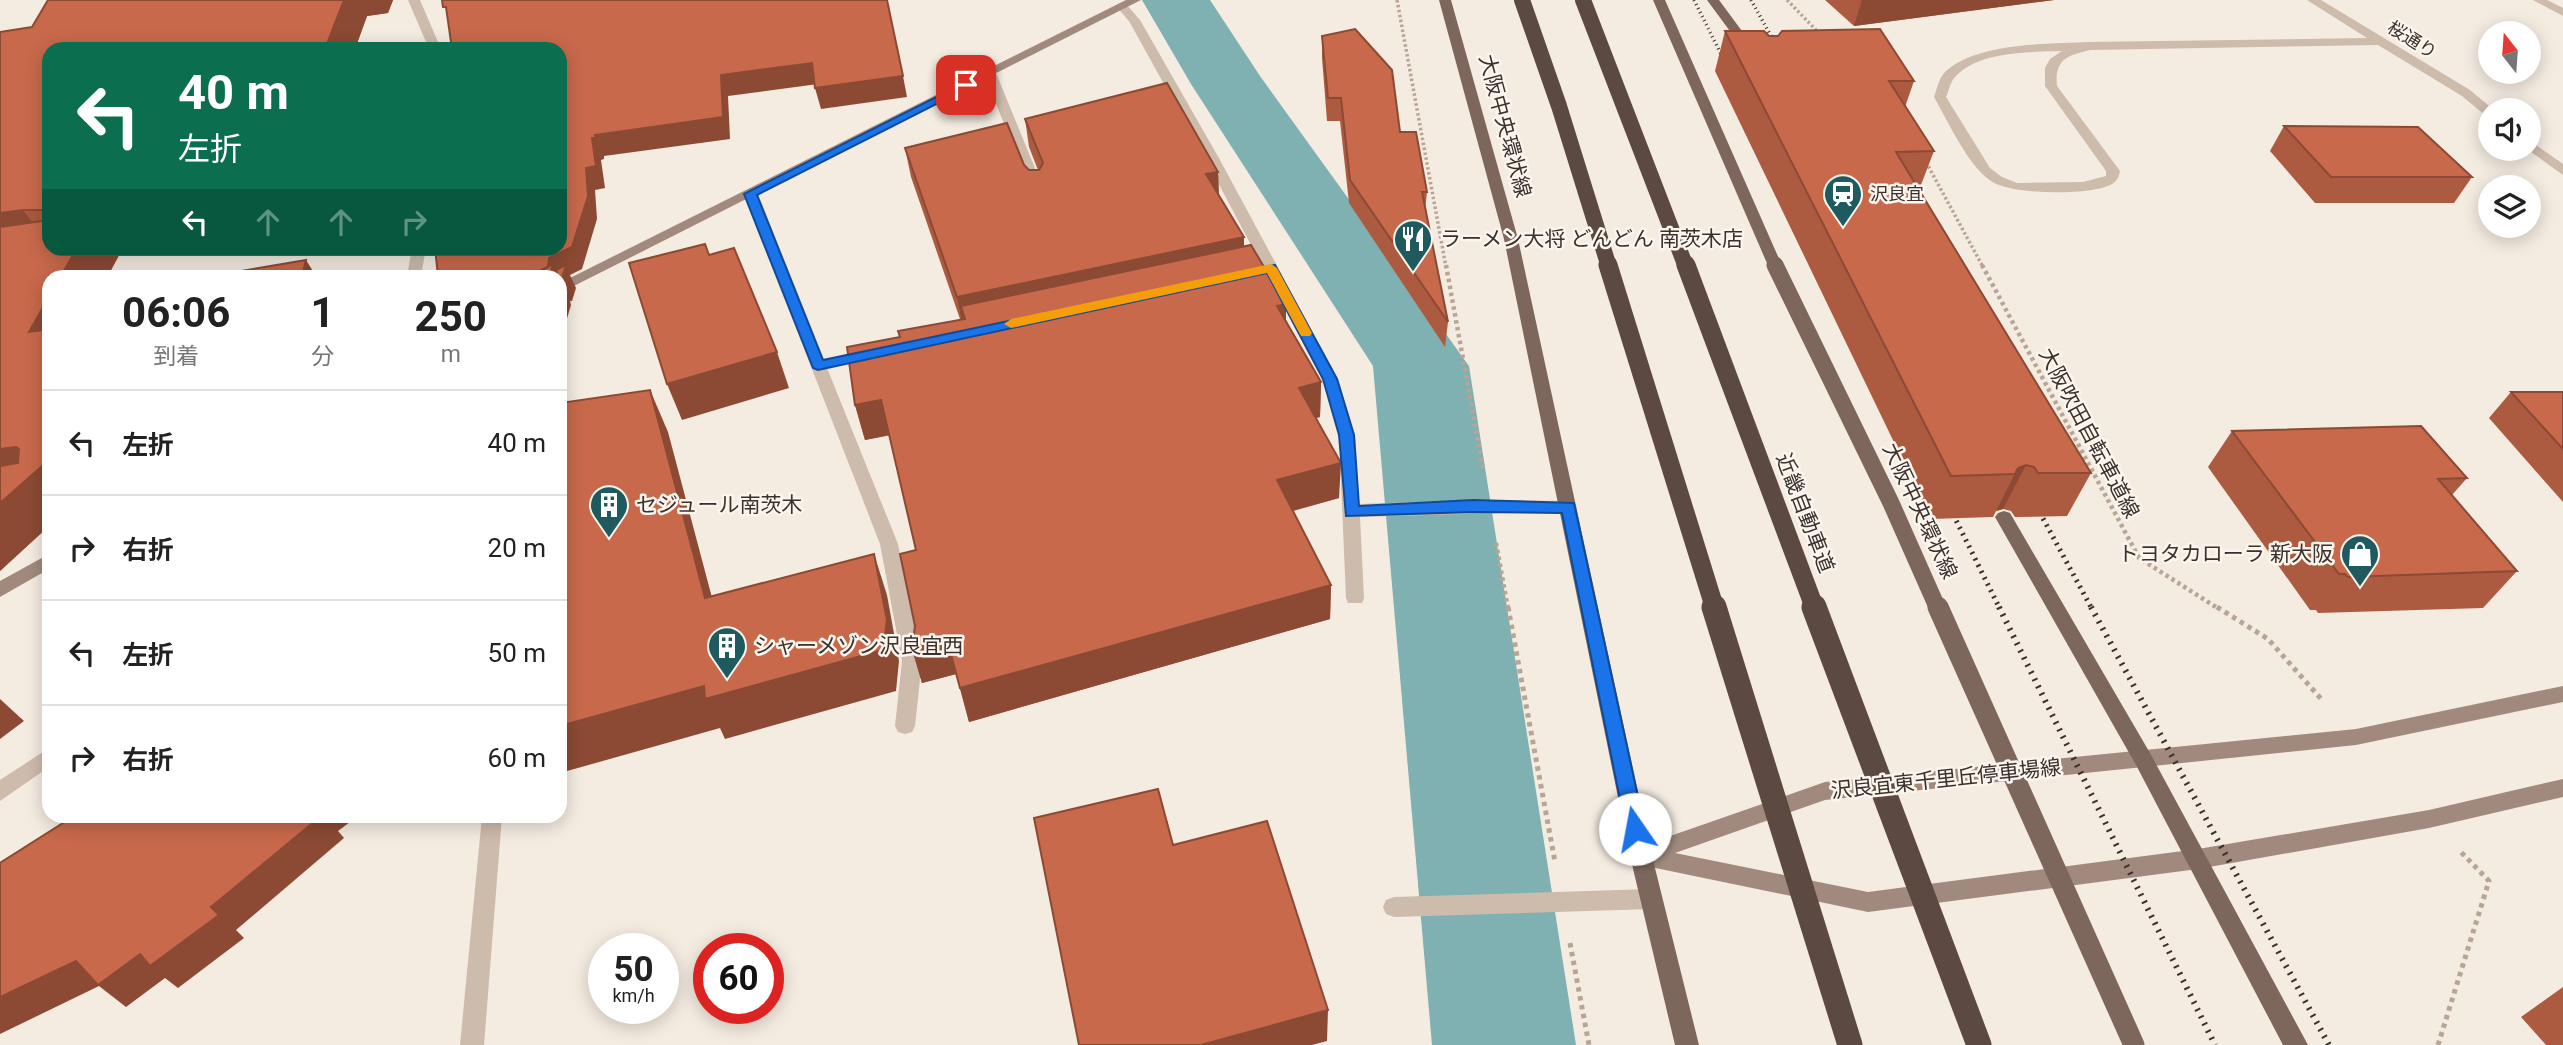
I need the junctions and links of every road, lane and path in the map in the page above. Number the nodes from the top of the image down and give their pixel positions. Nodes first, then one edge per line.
1 (414, 0) edge
2 (1445, 0) edge
3 (1521, 0) edge
4 (1583, 0) edge
5 (1659, 0) edge
6 (1713, 0) edge
7 (1787, 0) edge
8 (2313, 0) edge
9 (2539, 0) edge
10 (1129, 2) edge
11 (2563, 13) edge
12 (1828, 39) edge
13 (2382, 41) junction
14 (432, 42) edge
15 (2090, 46) junction
16 (1756, 59) edge
17 (990, 73) junction
18 (2478, 103) edge
19 (1922, 153) edge
20 (2541, 154) edge
21 (2563, 171) edge
22 (1038, 193) edge
23 (751, 194) junction
24 (567, 286) edge
25 (884, 351) edge
26 (818, 365) junction
27 (1568, 507) junction
28 (1351, 512) junction
29 (2004, 517) edge
30 (42, 565) edge
31 (0, 590) edge
32 (1355, 598) dead end
33 (2563, 694) edge
34 (905, 726) dead end
35 (2356, 737) junction
36 (2143, 759) junction
37 (42, 761) edge
38 (2563, 788) edge
39 (0, 792) edge
40 (2429, 819) junction
41 (491, 823) edge
42 (1641, 856) junction
43 (2198, 859) junction
44 (1651, 899) junction
45 (1394, 907) dead end
46 (472, 1045) edge
47 (1687, 1045) edge
48 (1850, 1045) edge
49 (1979, 1045) edge
50 (2134, 1045) edge
51 (2296, 1045) edge
52 (2438, 1045) edge

1 - 14 street
2 - 27 main road, 大阪中央環状線
3 - 48 highway, bridge
4 - 49 highway, 近畿自動車道, bridge
5 - 50 main road, 大阪中央環状線, bridge
6 - 16 main road
7 - 12 path
8 - 13 street, 桜通り
9 - 11 street
10 - 17 main road
10 - 28 street
13 - 15 street
13 - 18 street, 桜通り
15 - 15 street
17 - 22 street
17 - 23 main road
19 - 35 path, 大阪吹田自転車道線
20 - 21 street
23 - 24 main road
23 - 26 street
25 - 26 street
26 - 34 street
27 - 28 street
27 - 42 main road, 大阪中央環状線
28 - 32 street
29 - 36 main road
30 - 31 main road
33 - 35 main road, 沢良宜東千里丘停車場線
35 - 36 main road, 沢良宜東千里丘停車場線
36 - 42 main road, 沢良宜東千里丘停車場線
36 - 43 main road
37 - 39 street
38 - 40 main road
40 - 43 main road
40 - 52 path
41 - 46 street
42 - 43 main road
42 - 44 main road, 大阪中央環状線
43 - 51 main road
44 - 45 street
44 - 47 main road, 大阪中央環状線

